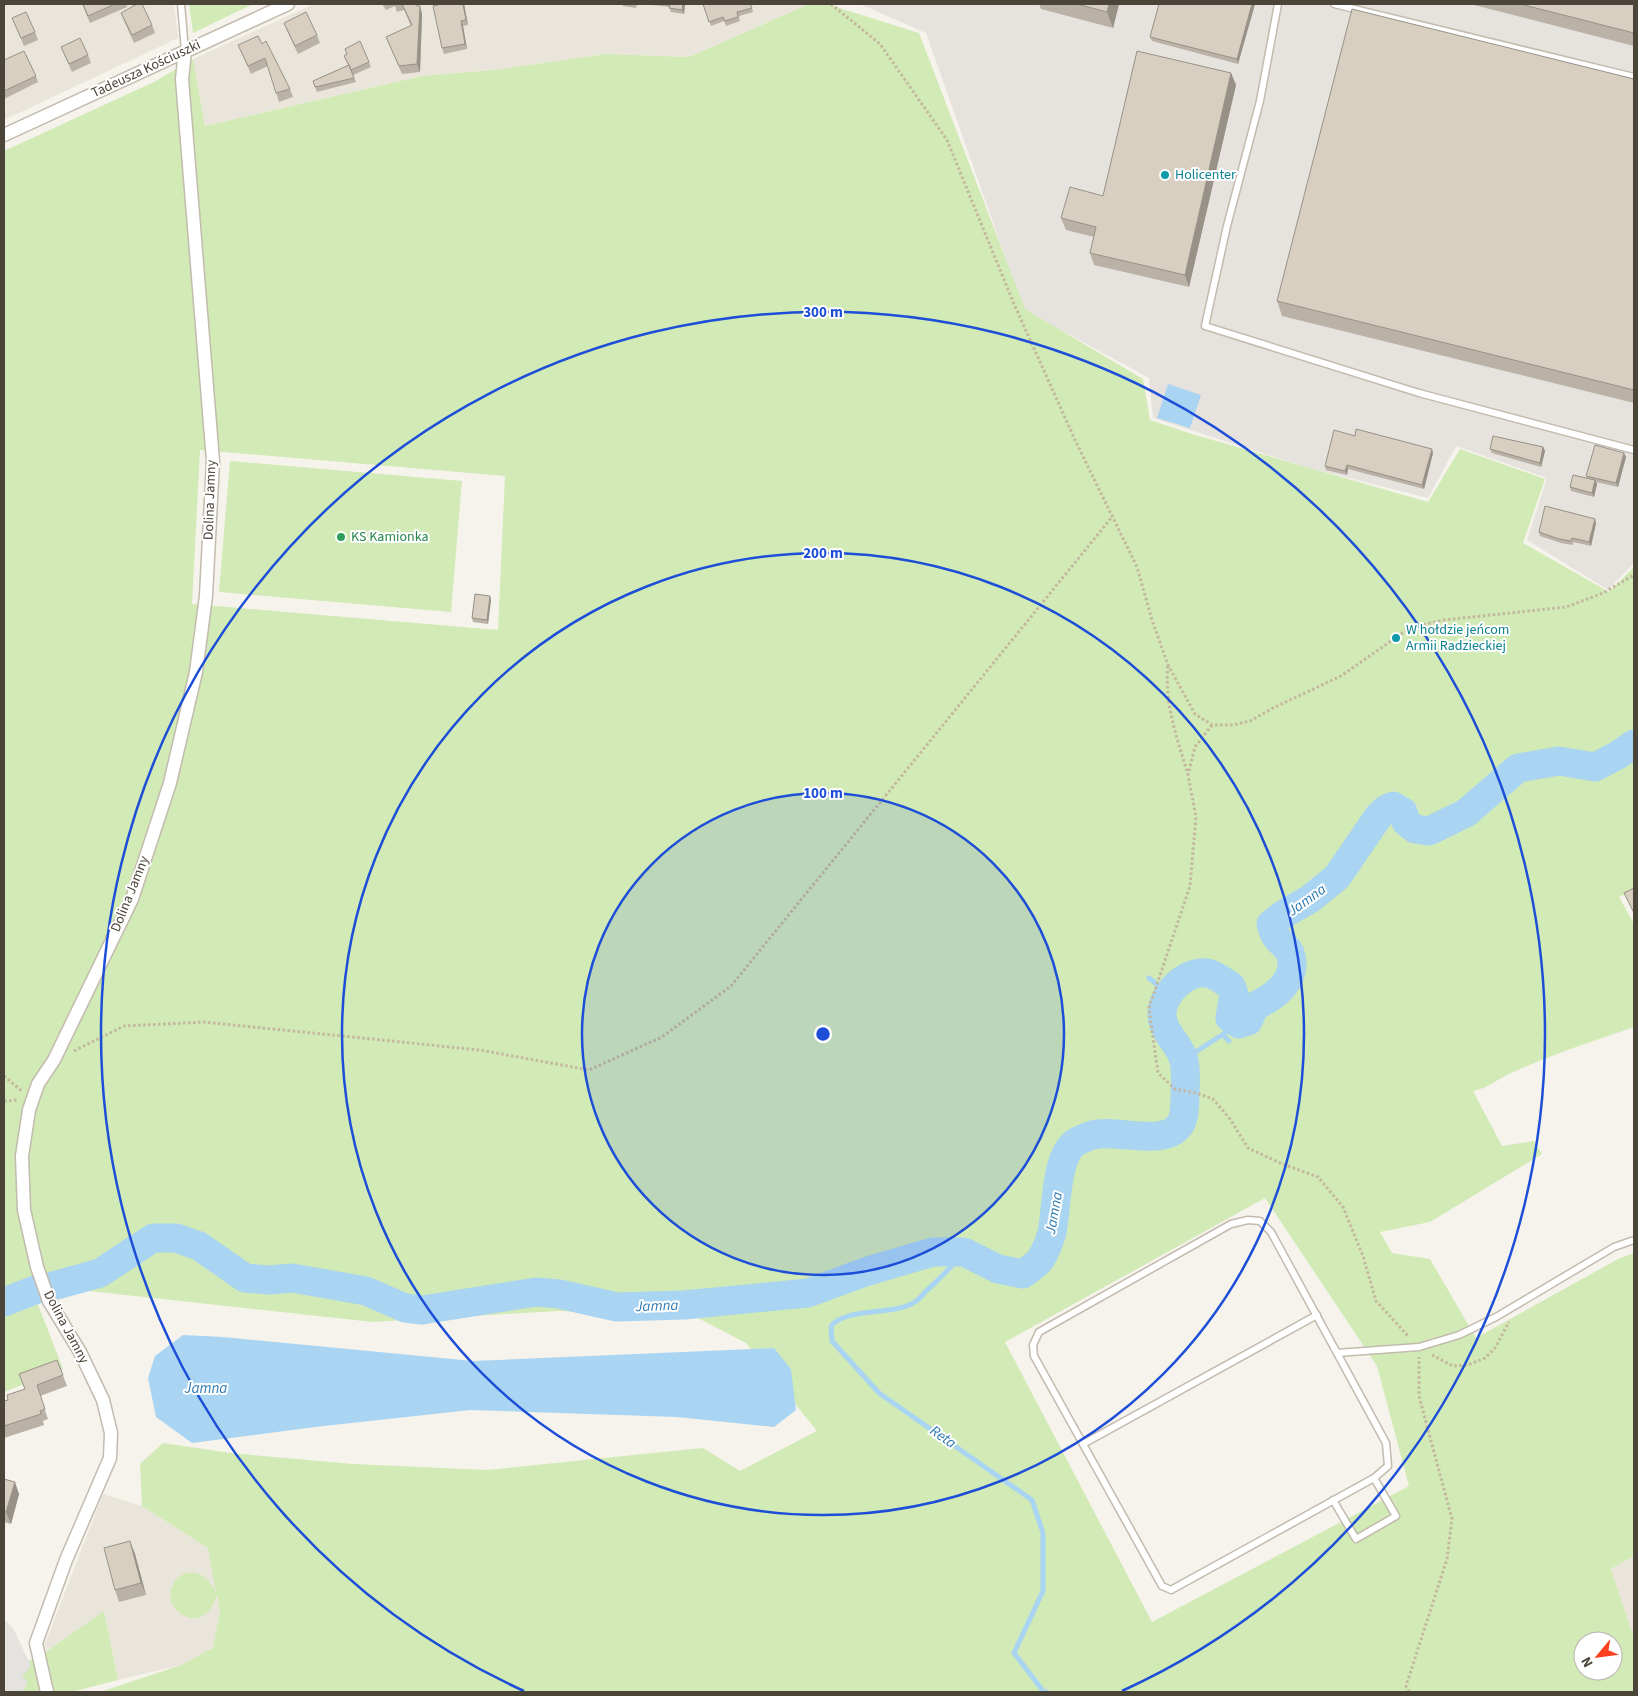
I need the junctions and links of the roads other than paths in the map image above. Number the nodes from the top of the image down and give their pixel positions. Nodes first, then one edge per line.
1 (181, 4) edge
2 (288, 4) edge
3 (1278, 4) edge
4 (1334, 4) edge
5 (185, 51) junction
6 (1634, 77) edge
7 (4, 135) edge
8 (1634, 450) edge
9 (1634, 1240) edge
10 (1317, 1315) junction
11 (1337, 1353) junction
12 (1083, 1444) junction
13 (1374, 1478) junction
14 (1333, 1500) junction
15 (47, 1692) edge

1 - 5 lane
2 - 5 street, Tadeusza Kościuszki
3 - 8 lane
4 - 6 lane
5 - 7 street, Tadeusza Kościuszki
5 - 15 street, Dolina Jamny
9 - 11 lane
10 - 11 lane
10 - 12 lane
10 - 12 lane
11 - 13 lane
12 - 14 lane
13 - 14 lane
13 - 14 lane

